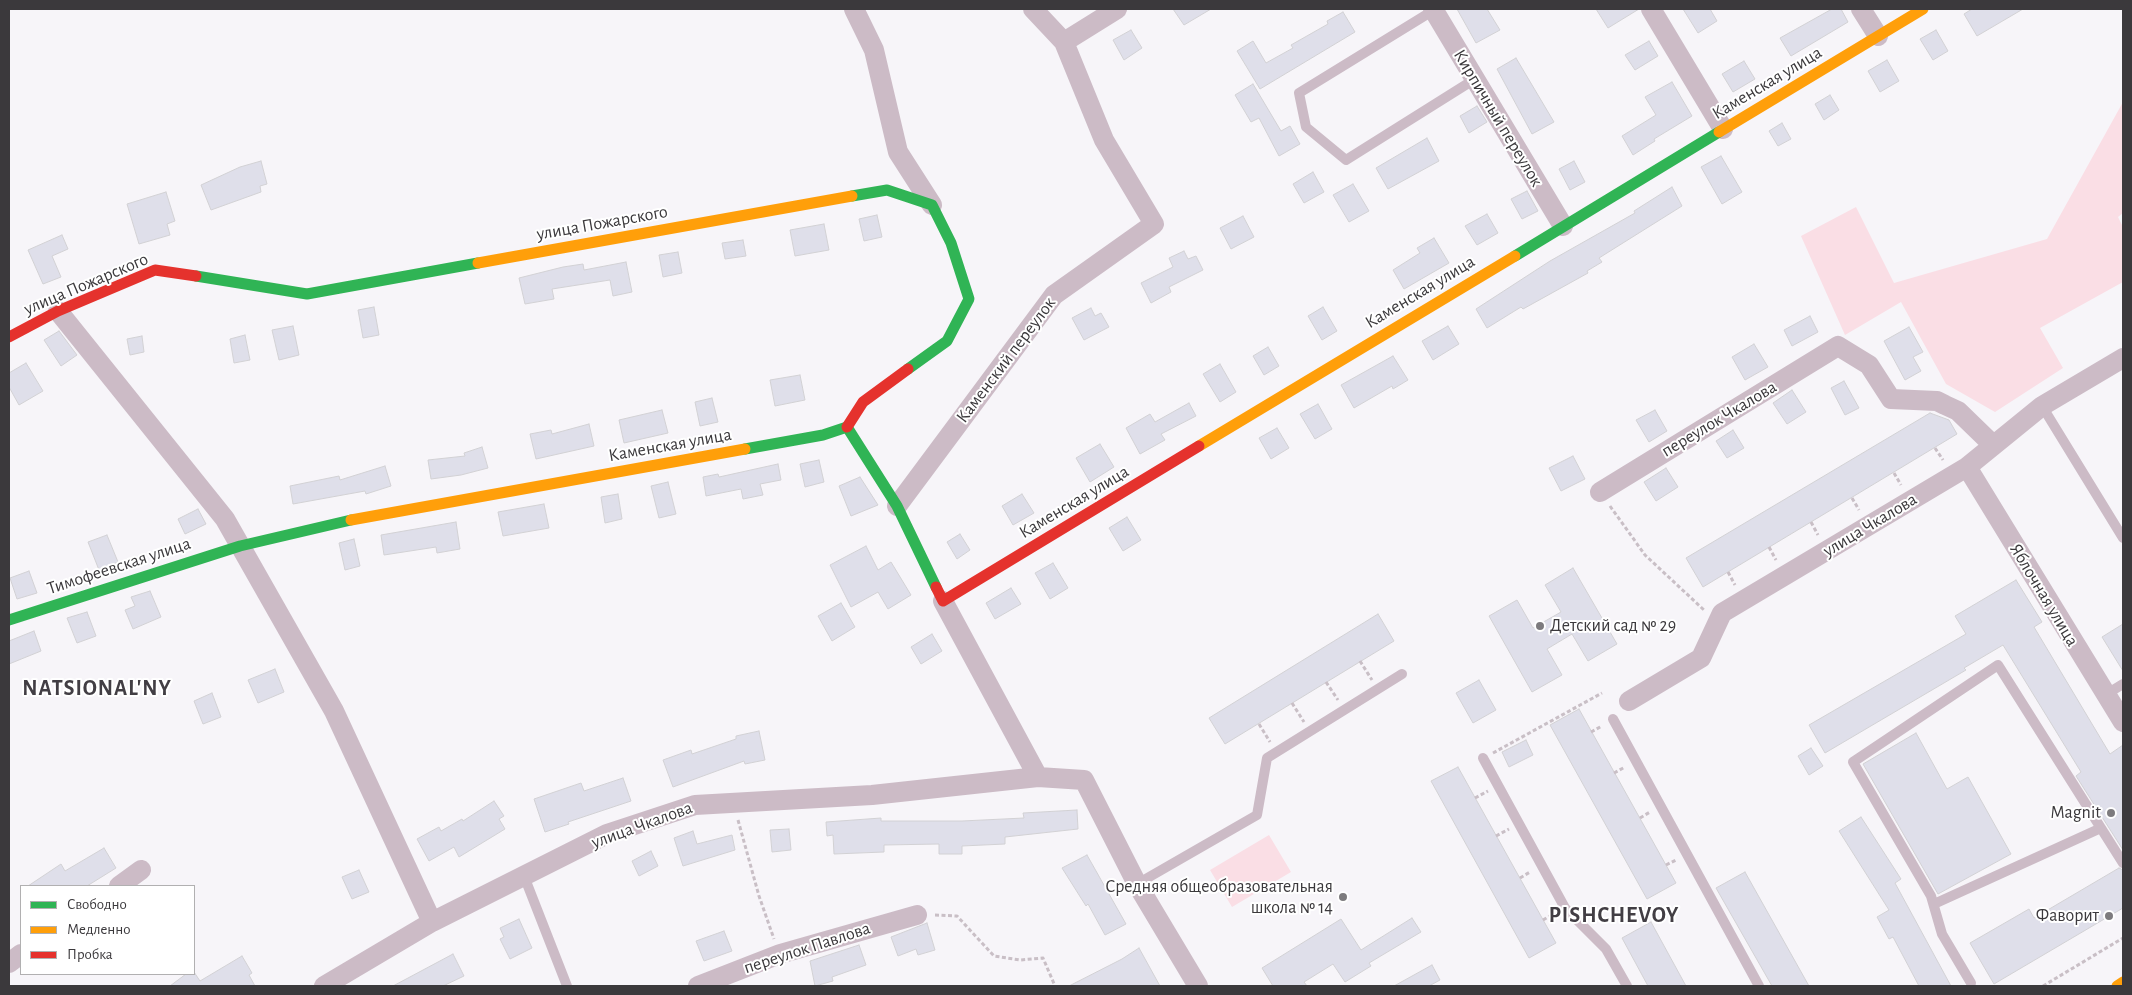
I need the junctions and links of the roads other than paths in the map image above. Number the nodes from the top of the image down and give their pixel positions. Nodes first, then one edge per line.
1 (854, 9) edge
2 (1033, 9) edge
3 (1117, 9) edge
4 (1433, 9) edge
5 (1651, 9) edge
6 (1861, 9) edge
7 (1923, 9) edge
8 (1878, 36) junction
9 (1064, 42) junction
10 (1475, 79) junction
11 (1723, 130) junction
12 (932, 205) junction
13 (1563, 226) junction
14 (58, 311) junction
15 (9, 336) edge
16 (2123, 358) edge
17 (2042, 406) junction
18 (846, 427) junction
19 (1992, 444) junction
20 (1967, 467) junction
21 (1600, 492) road end
22 (897, 506) junction
23 (2123, 538) edge
24 (240, 546) junction
25 (943, 601) junction
26 (9, 620) edge
27 (1402, 674) dead end
28 (2123, 684) edge
29 (2105, 695) junction
30 (1630, 701) dead end
31 (1613, 719) dead end
32 (2123, 722) edge
33 (1483, 758) road end
34 (1038, 777) junction
35 (2101, 828) junction
36 (2123, 863) edge
37 (142, 870) dead end
38 (524, 876) junction
39 (1137, 884) junction
40 (120, 885) edge
41 (1934, 904) junction
42 (917, 915) road end
43 (432, 922) junction
44 (20, 955) edge
45 (9, 963) edge
46 (2123, 982) edge
47 (1971, 983) dead end
48 (324, 986) edge
49 (567, 986) edge
50 (698, 986) edge
51 (1198, 986) edge
52 (1627, 986) edge
53 (1759, 986) edge
54 (2117, 986) edge

1 - 12 street
2 - 9 street, Каменский переулок
3 - 9 street
4 - 10 street, Кирпичный переулок
4 - 10 lane
5 - 11 street
6 - 8 street
7 - 8 street, Каменская улица
8 - 11 street, Каменская улица
9 - 22 street, Каменский переулок
10 - 13 street, Кирпичный переулок
11 - 13 street, Каменская улица
12 - 14 street, улица Пожарского
12 - 18 street
13 - 25 street, Каменская улица
14 - 15 street, улица Пожарского
14 - 24 street
16 - 17 street, улица Чкалова
17 - 19 street, улица Чкалова
17 - 23 lane
18 - 22 street
18 - 24 street, Каменская улица
19 - 20 street, улица Чкалова
19 - 21 street, переулок Чкалова
20 - 29 street, Яблочная улица
20 - 30 street, улица Чкалова
22 - 25 street
24 - 26 street, Тимофеевская улица
24 - 43 street
25 - 34 street
27 - 39 lane
28 - 29 lane
29 - 32 street, Яблочная улица
31 - 53 lane
33 - 52 lane
34 - 38 street, улица Чкалова
34 - 39 street, улица Чкалова
35 - 36 lane
35 - 41 lane
35 - 41 lane
37 - 40 street
38 - 43 street, улица Чкалова
38 - 49 lane
39 - 51 street
41 - 47 lane
42 - 50 street, переулок Павлова
43 - 48 street, улица Чкалова
44 - 45 street
46 - 54 street

